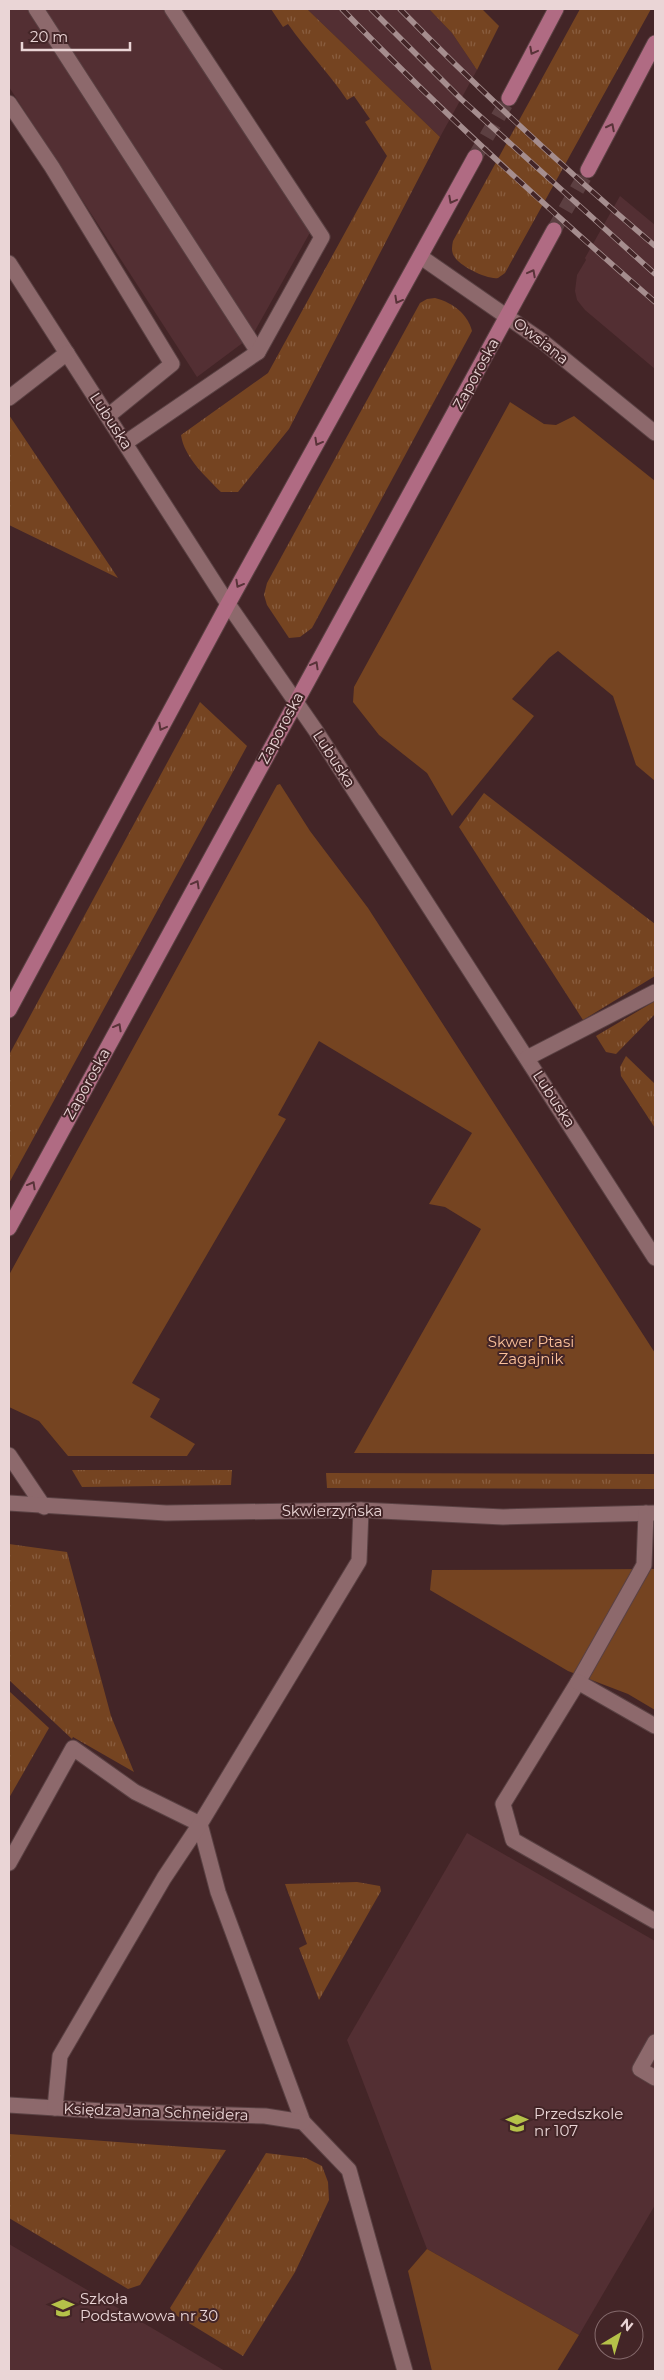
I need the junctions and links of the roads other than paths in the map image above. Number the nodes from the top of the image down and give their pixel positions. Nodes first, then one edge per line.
1 (36, 9) edge
2 (172, 9) edge
3 (556, 9) edge
4 (655, 43) edge
5 (509, 98) tunnel mouth
6 (9, 103) edge
7 (475, 158) tunnel mouth
8 (588, 170) tunnel mouth
9 (554, 230) tunnel mouth
10 (421, 257) junction
11 (9, 263) edge
12 (508, 316) junction
13 (258, 352) junction
14 (67, 353) junction
15 (9, 398) edge
16 (108, 416) junction
17 (655, 433) edge
18 (125, 443) junction
19 (228, 604) junction
20 (295, 701) junction
21 (655, 992) edge
22 (9, 1010) edge
23 (527, 1058) junction
24 (9, 1228) edge
25 (655, 1258) edge
26 (9, 1454) edge
27 (9, 1503) edge
28 (44, 1507) junction
29 (361, 1510) junction
30 (651, 1513) edge
31 (578, 1682) junction
32 (655, 1726) edge
33 (200, 1824) junction
34 (9, 1863) edge
35 (655, 1921) edge
36 (655, 2042) edge
37 (655, 2078) edge
38 (9, 2105) edge
39 (56, 2108) junction
40 (303, 2122) junction
41 (405, 2371) edge

1 - 13 street
2 - 13 street
3 -> 5 main road
8 -> 4 main road
6 - 16 street
7 -> 10 main road
12 -> 9 main road, Zaporoska
10 - 12 street, Owsiana
10 -> 19 main road
11 - 14 street, Lubuska
12 - 17 street, Owsiana
20 -> 12 main road, Zaporoska
13 - 18 street
14 - 15 street
14 - 16 street, Lubuska
16 - 18 street, Lubuska
18 - 19 street, Lubuska
19 - 20 street, Lubuska
19 -> 22 main road
20 - 23 street, Lubuska
24 -> 20 main road, Zaporoska
21 - 23 street
23 - 25 street, Lubuska
26 - 28 street
27 - 28 street, Skwierzyńska
28 - 29 street, Skwierzyńska
29 - 30 street, Skwierzyńska
29 - 33 street
30 - 31 street
31 - 32 street
31 - 35 street
33 - 34 street
33 - 39 street
33 - 40 street
36 - 37 street
38 - 39 street, Księdza Jana Schneidera
39 - 40 street, Księdza Jana Schneidera
40 - 41 street

